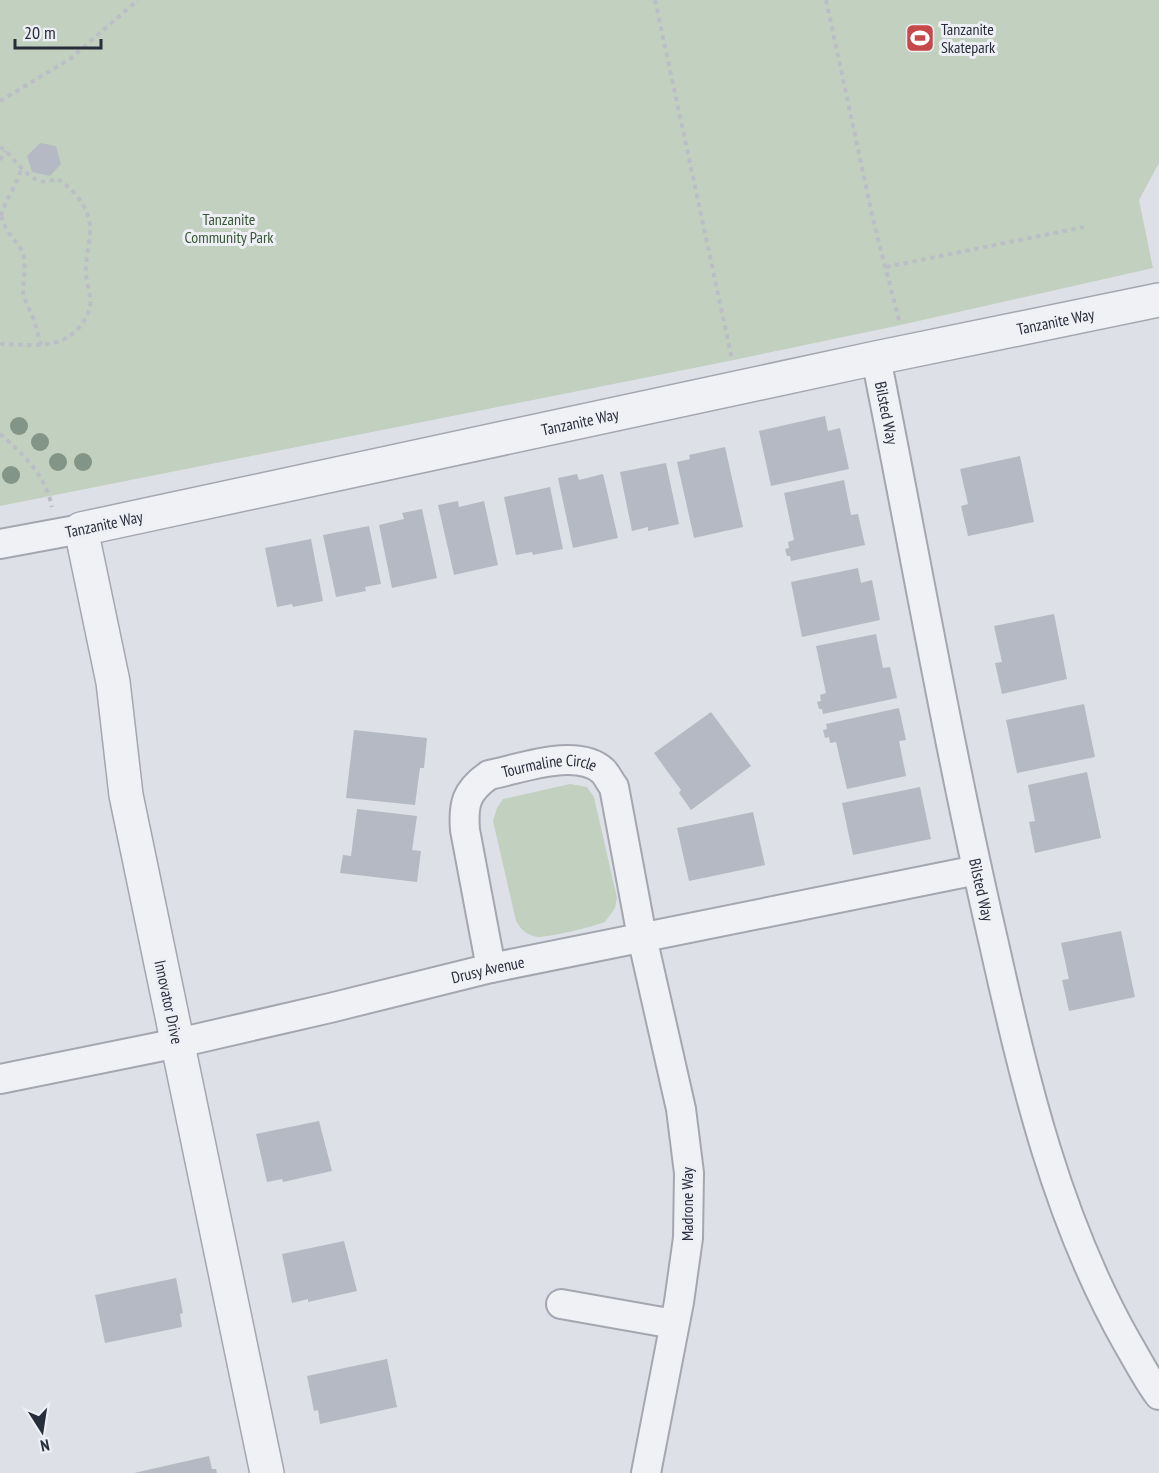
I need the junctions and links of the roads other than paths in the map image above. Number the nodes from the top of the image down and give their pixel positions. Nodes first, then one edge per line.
1 (1159, 300) edge
2 (876, 358) junction
3 (81, 530) junction
4 (0, 544) edge
5 (977, 870) junction
6 (642, 937) junction
7 (491, 968) junction
8 (178, 1043) junction
9 (0, 1079) edge
10 (561, 1304) dead end
11 (674, 1324) junction
12 (1157, 1388) edge
13 (267, 1473) edge
14 (646, 1473) edge

1 - 2 street, Tanzanite Way
2 - 3 street, Tanzanite Way
2 - 5 street, Bilsted Way
3 - 4 street, Tanzanite Way
3 - 8 street, Innovator Drive
5 - 6 street, Drusy Avenue
5 - 12 street, Bilsted Way
6 - 7 street, Drusy Avenue
6 - 7 street, Tourmaline Circle
6 - 11 street, Madrone Way
7 - 8 street, Drusy Avenue
8 - 9 street, Drusy Avenue
8 - 13 street, Innovator Drive
10 - 11 street
11 - 14 street, Madrone Way

